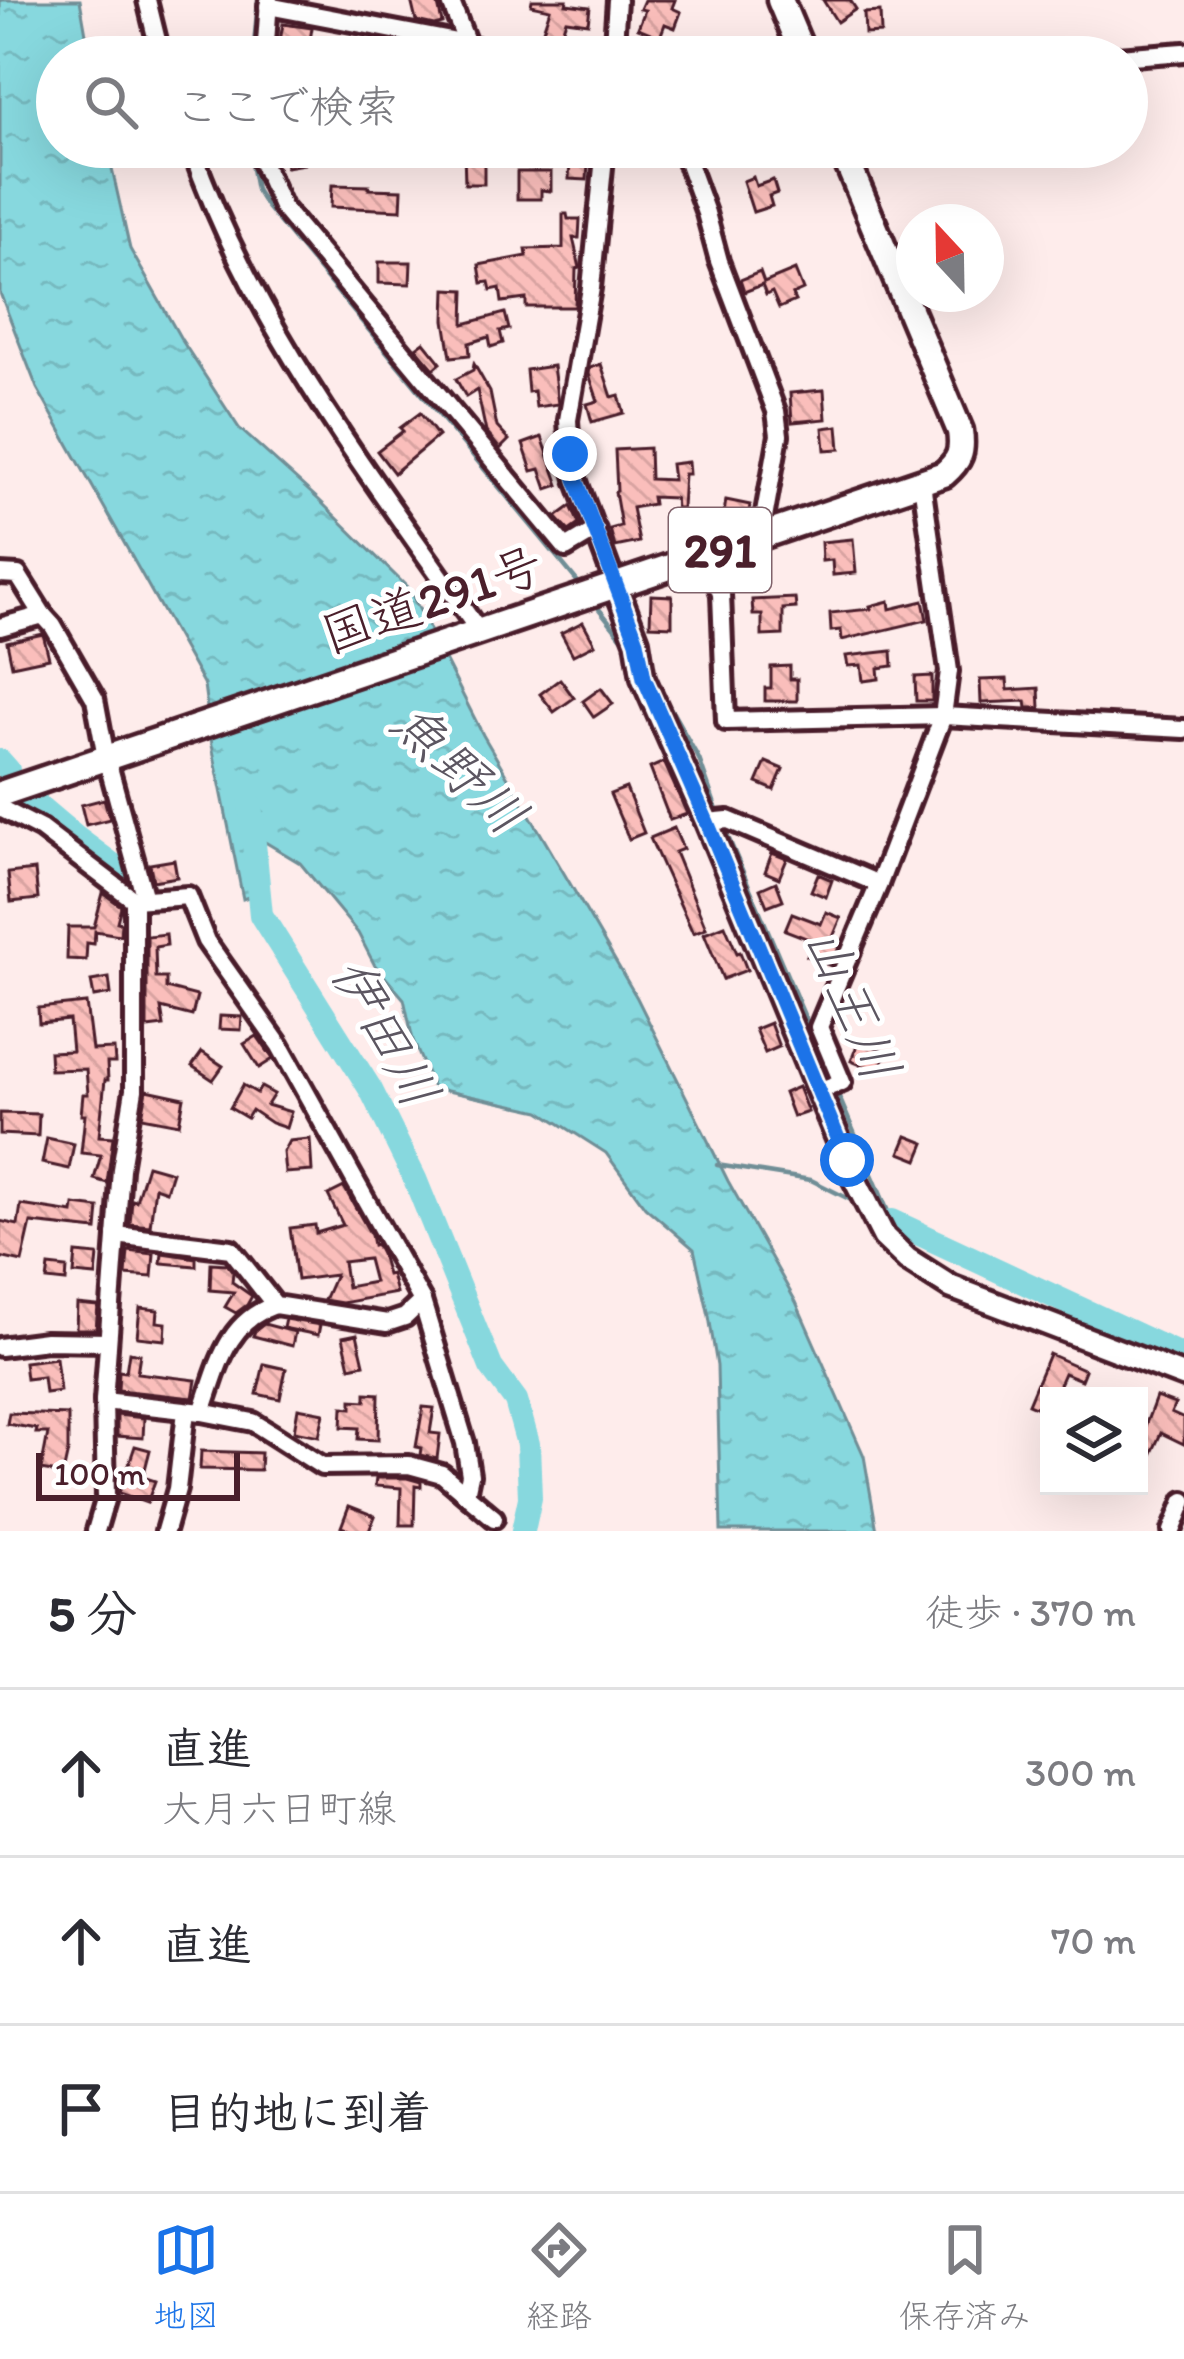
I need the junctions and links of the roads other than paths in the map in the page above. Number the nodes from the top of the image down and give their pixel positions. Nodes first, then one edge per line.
1 (147, 0) edge
2 (450, 0) edge
3 (617, 0) edge
4 (780, 0) edge
5 (269, 3) edge
6 (155, 36) edge
7 (267, 36) edge
8 (428, 36) edge
9 (464, 36) edge
10 (614, 36) edge
11 (795, 36) edge
12 (1184, 52) edge
13 (1148, 55) edge
14 (200, 168) edge
15 (265, 168) edge
16 (602, 168) edge
17 (690, 168) edge
18 (850, 168) edge
19 (922, 483) junction
20 (596, 530) junction
21 (760, 535) junction
22 (707, 554) junction
23 (0, 574) edge
24 (615, 584) junction
25 (43, 615) junction
26 (0, 627) edge
27 (474, 631) junction
28 (944, 716) junction
29 (1184, 729) edge
30 (104, 747) dead end
31 (110, 770) dead end
32 (0, 794) edge
33 (0, 808) edge
34 (707, 822) junction
35 (879, 884) junction
36 (140, 900) junction
37 (818, 1091) junction
38 (116, 1235) junction
39 (422, 1301) junction
40 (275, 1305) junction
41 (108, 1342) junction
42 (0, 1347) edge
43 (1184, 1376) edge
44 (104, 1401) junction
45 (194, 1412) junction
46 (466, 1494) junction
47 (1184, 1502) edge
48 (494, 1518) dead end
49 (96, 1531) edge
50 (165, 1531) edge
51 (1172, 1531) edge

1 - 6 street
2 - 9 street
3 - 10 street
4 - 11 highway
5 - 7 street
5 - 8 street
12 - 13 street
14 - 27 street
15 - 20 street
16 - 20 street
17 - 21 street
18 - 19 highway, 国道291号 / 291
19 - 21 highway, 国道291号 / 291
19 - 28 street
20 - 24 street
21 - 22 highway, 国道291号 / 291
22 - 24 highway, 国道291号 / 291
22 - 28 street
23 - 25 street
24 - 27 highway, 国道291号 / 291
24 - 34 main road
25 - 26 street
25 - 30 street
27 - 32 highway, 国道291号 / 291
28 - 29 street
28 - 35 street
31 - 36 street
33 - 36 street
34 - 35 street
34 - 37 main road
35 - 37 street
36 - 38 street
36 - 39 street
37 - 43 main road
38 - 40 street
38 - 41 street
39 - 40 street
39 - 46 street
40 - 45 street
41 - 42 street
41 - 44 street
44 - 45 street
44 - 49 street
45 - 46 street
45 - 50 street
46 - 48 street
47 - 51 street

